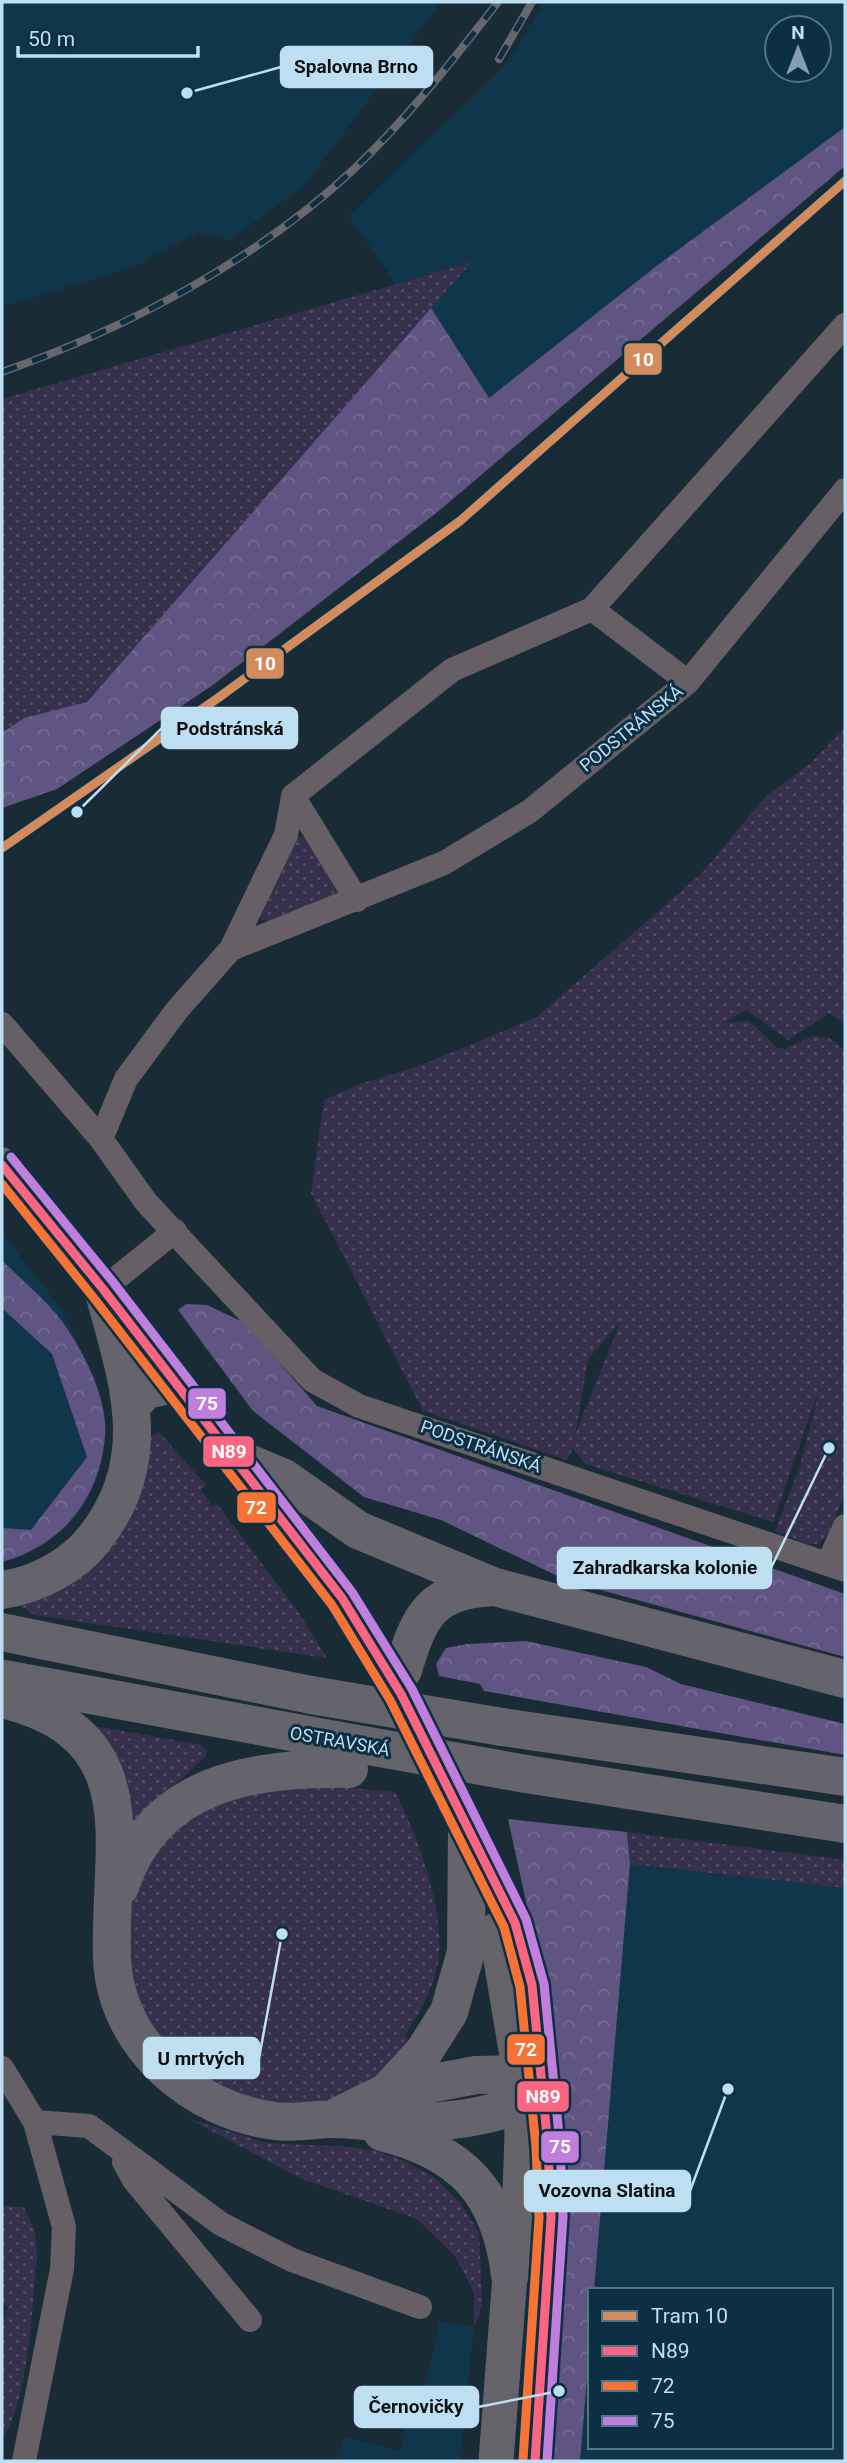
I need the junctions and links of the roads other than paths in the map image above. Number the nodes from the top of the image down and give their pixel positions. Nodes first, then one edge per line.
1 (845, 325) edge
2 (845, 490) edge
3 (592, 609) junction
4 (688, 682) junction
5 (293, 796) junction
6 (357, 900) junction
7 (231, 949) junction
8 (2, 1024) edge
9 (102, 1139) junction
10 (2, 1165) edge
11 (175, 1231) junction
12 (103, 1289) junction
13 (175, 1384) junction
14 (131, 1406) junction
15 (232, 1456) junction
16 (845, 1526) edge
17 (837, 1567) edge
18 (495, 1587) junction
19 (2, 1590) edge
20 (2, 1632) edge
21 (394, 1668) joint
22 (2, 1678) edge
23 (845, 1679) edge
24 (2, 1699) edge
25 (342, 1755) junction
26 (845, 1777) edge
27 (461, 1816) junction
28 (845, 1824) edge
29 (115, 1906) junction
30 (2, 2068) edge
31 (387, 2092) junction
32 (521, 2103) junction
33 (332, 2119) junction
34 (35, 2122) junction
35 (115, 2147) junction
36 (209, 2215) junction
37 (193, 2249) junction
38 (510, 2275) junction
39 (544, 2302) junction
40 (420, 2307) dead end
41 (250, 2320) dead end
42 (24, 2461) edge
43 (496, 2461) edge
44 (535, 2461) edge

1 - 3 street
2 - 4 street, PODSTRÁNSKÁ
3 - 4 street, PODSTRÁNSKÁ
3 - 5 street
4 - 6 street, PODSTRÁNSKÁ
5 - 6 street
5 - 7 street, PODSTRÁNSKÁ
6 - 7 street, PODSTRÁNSKÁ
7 - 9 street, PODSTRÁNSKÁ
8 - 9 street, PODSTRÁNSKÁ
9 - 11 street, PODSTRÁNSKÁ
10 - 12 main road
11 - 12 street
11 - 17 street, PODSTRÁNSKÁ
12 - 13 main road
12 - 14 highway
13 - 14 highway
13 - 15 main road
14 - 19 highway
15 - 18 highway
15 - 21 main road
16 - 17 street
18 - 21 highway
18 - 23 highway
20 - 26 highway, bridge
22 - 25 highway, OSTRAVSKÁ
24 - 29 highway
25 - 28 highway, bridge
25 - 29 highway
27 - 31 highway
27 - 32 main road
27 - 39 main road
29 - 33 highway
30 - 34 street
31 - 32 highway
31 - 33 highway
32 - 33 highway
32 - 38 main road
32 - 39 main road
33 - 38 highway
34 - 35 street
34 - 42 street
35 - 36 street
35 - 37 street
36 - 37 street
36 - 40 street
37 - 41 street
38 - 43 main road
39 - 44 main road

